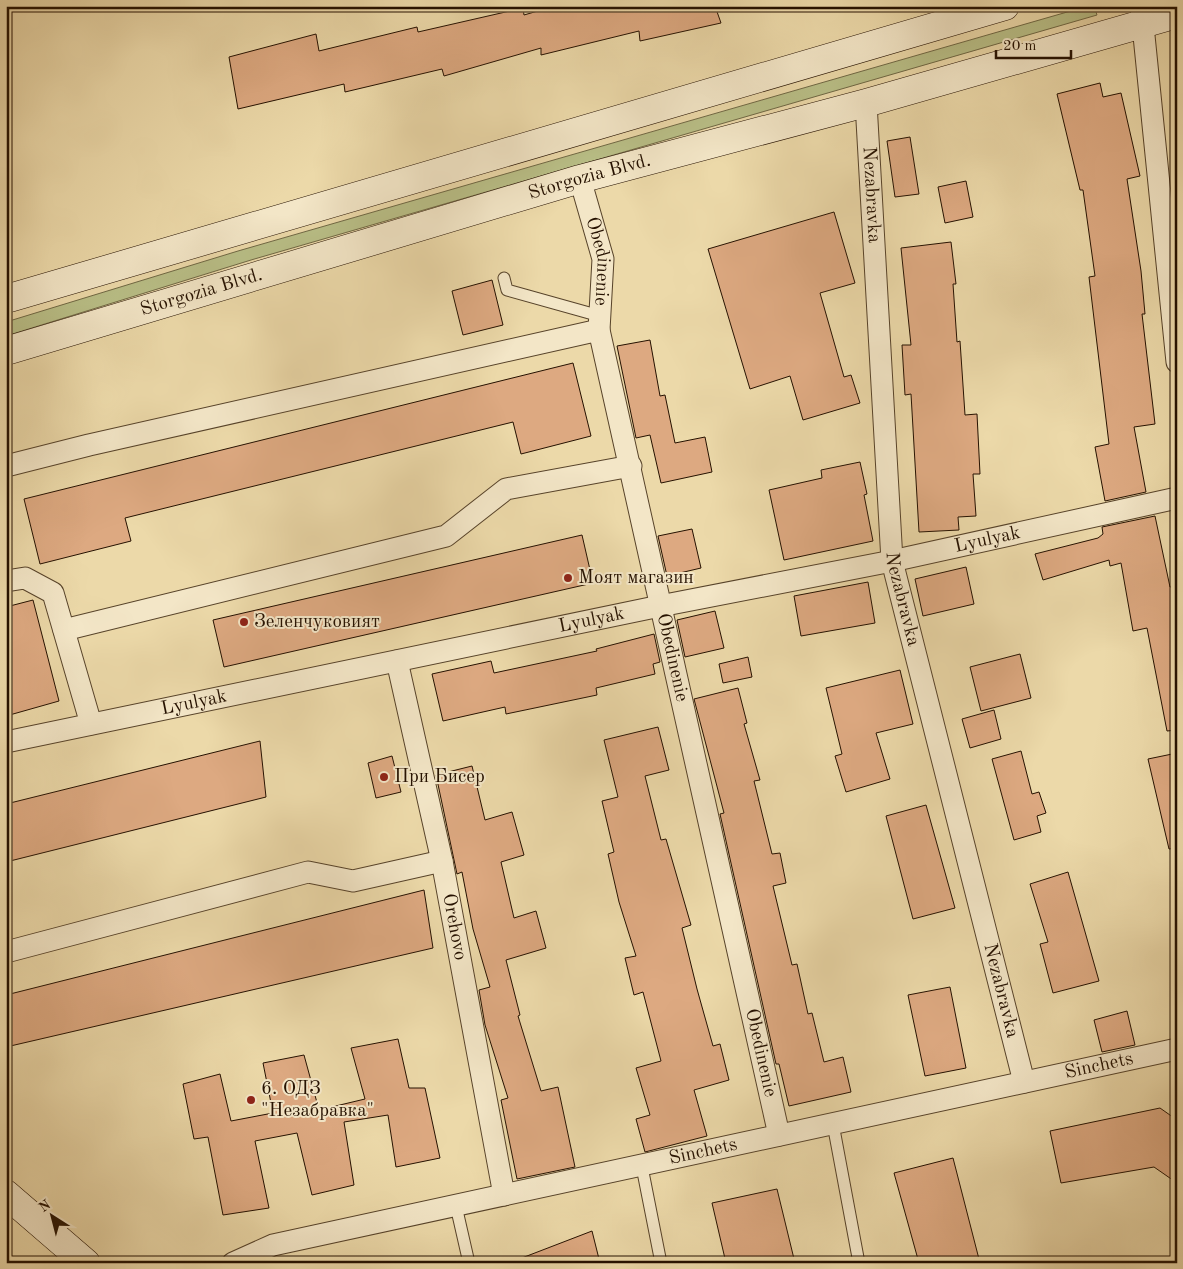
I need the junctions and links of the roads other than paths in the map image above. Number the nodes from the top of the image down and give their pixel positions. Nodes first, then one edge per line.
1 (1005, 6) edge
2 (1142, 14) edge
3 (1177, 14) edge
4 (866, 103) junction
5 (580, 179) junction
6 (504, 278) dead end
7 (1172, 285) edge
8 (6, 299) edge
9 (599, 323) junction
10 (6, 351) edge
11 (1177, 362) edge
12 (6, 466) edge
13 (631, 466) junction
14 (1177, 498) edge
15 (892, 561) junction
16 (6, 581) edge
17 (660, 606) junction
18 (64, 630) junction
19 (397, 661) junction
20 (91, 724) junction
21 (6, 742) edge
22 (442, 861) junction
23 (6, 952) edge
24 (1177, 1048) edge
25 (1024, 1082) junction
26 (833, 1124) junction
27 (779, 1135) junction
28 (642, 1167) junction
29 (6, 1194) edge
30 (504, 1195) junction
31 (456, 1206) junction
32 (86, 1263) edge
33 (233, 1263) edge
34 (469, 1263) edge
35 (661, 1263) edge
36 (859, 1263) edge

1 - 8 main road
2 - 3 main road, Storgozia Blvd.
2 - 4 main road, Storgozia Blvd.
2 - 7 street
4 - 5 main road, Storgozia Blvd.
4 - 15 street, Nezabravka
5 - 9 street, Obedinenie
5 - 10 main road, Storgozia Blvd.
6 - 9 lane
7 - 11 street
9 - 12 street
9 - 13 street, Obedinenie
13 - 17 street, Obedinenie
13 - 18 street
14 - 15 street, Lyulyak
15 - 17 street, Lyulyak
15 - 25 street, Nezabravka
16 - 18 street
17 - 19 street, Lyulyak
17 - 27 street, Obedinenie
18 - 20 street
19 - 20 street, Lyulyak
19 - 22 street, Orehovo
20 - 21 street, Lyulyak
22 - 23 street
22 - 30 street, Orehovo
24 - 25 street, Sinchets
25 - 26 street, Sinchets
26 - 27 street, Sinchets
26 - 36 lane
27 - 28 street, Sinchets
28 - 30 street, Sinchets
28 - 35 lane
29 - 32 main road
30 - 31 street, Sinchets
31 - 33 street, Sinchets
31 - 34 lane

